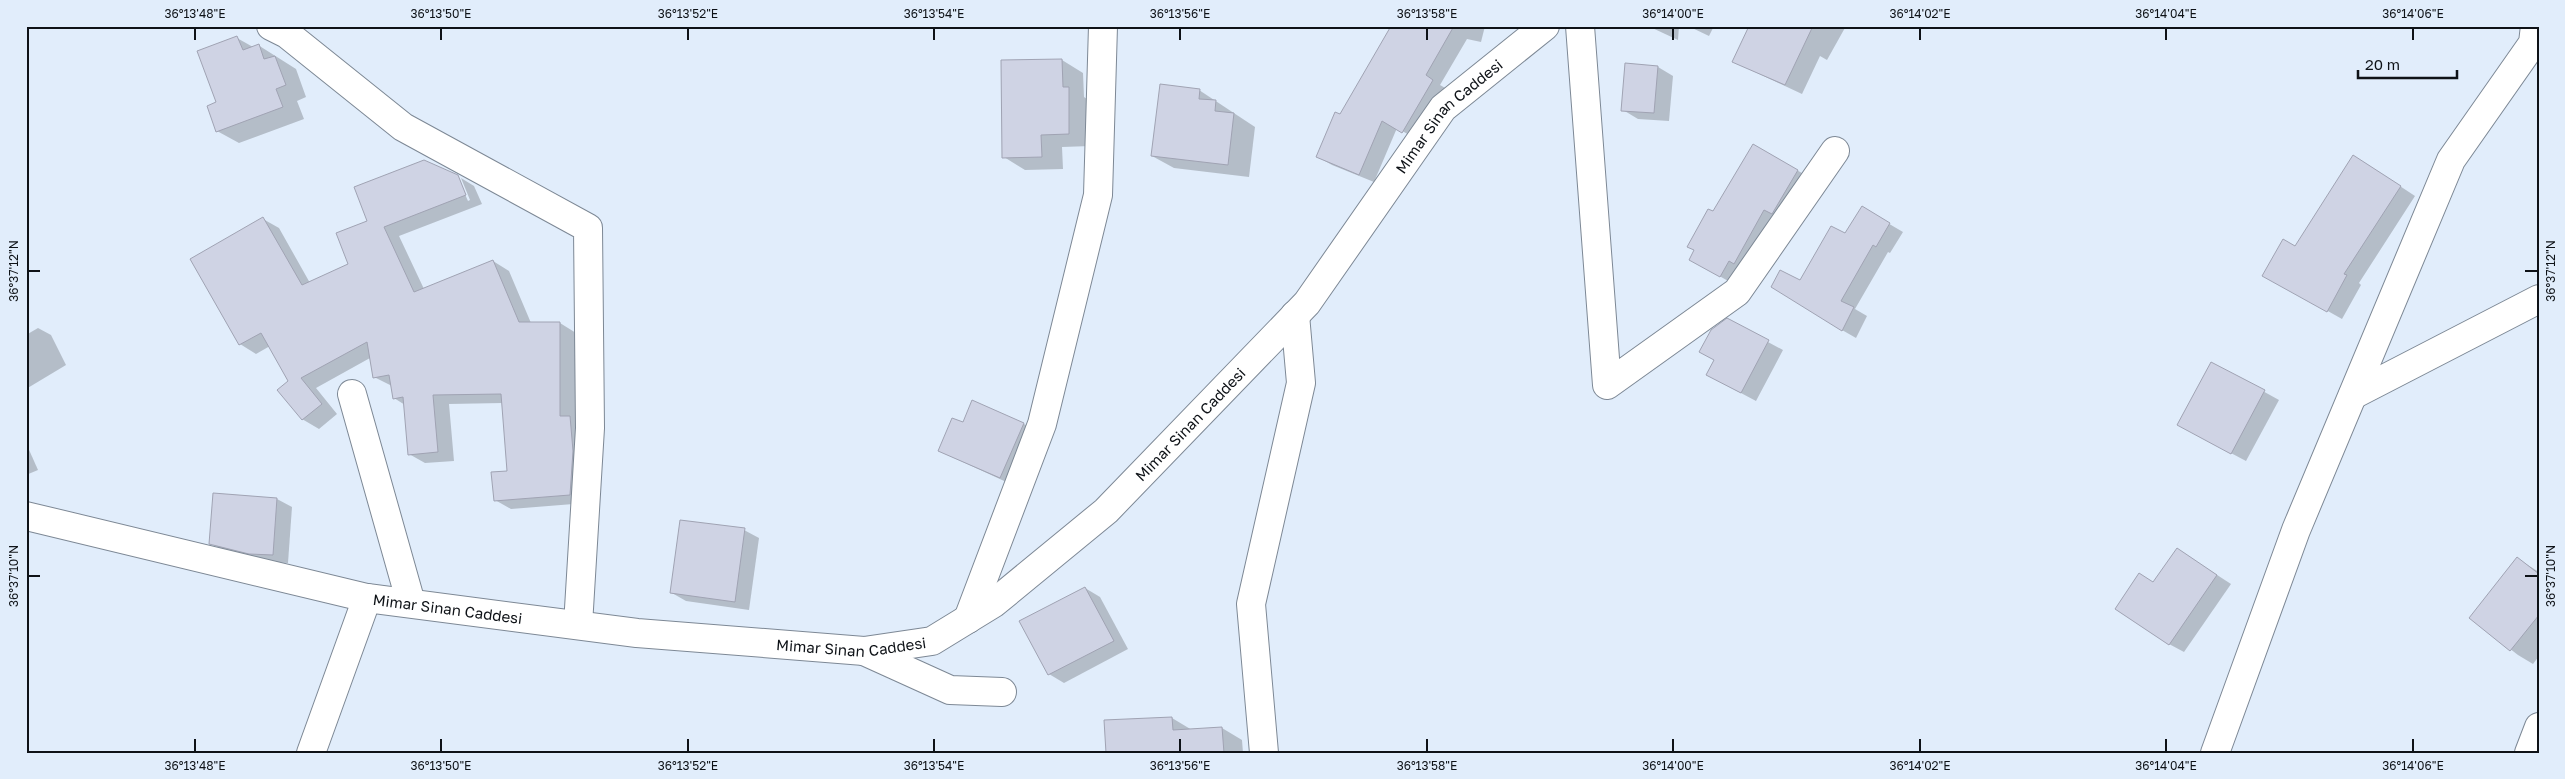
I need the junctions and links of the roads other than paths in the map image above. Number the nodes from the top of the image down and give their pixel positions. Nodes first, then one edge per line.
1 (272, 26) edge
2 (1103, 26) edge
3 (1545, 26) edge
4 (1580, 26) edge
5 (2535, 26) edge
6 (1835, 151) dead end
7 (2539, 299) edge
8 (1295, 315) junction
9 (352, 394) dead end
10 (2353, 395) junction
11 (26, 516) edge
12 (367, 598) junction
13 (411, 603) junction
14 (968, 619) junction
15 (578, 625) junction
16 (864, 651) junction
17 (1002, 692) dead end
18 (2539, 727) edge
19 (311, 753) edge
20 (1264, 753) edge
21 (2215, 753) edge
22 (2529, 753) edge

1 - 15 street
2 - 14 street
3 - 8 street, Mimar Sinan Caddesi
4 - 6 street
5 - 10 street
7 - 10 street
8 - 14 street, Mimar Sinan Caddesi
8 - 20 street
9 - 13 street
10 - 21 street
11 - 12 street, Mimar Sinan Caddesi
12 - 13 street, Mimar Sinan Caddesi
12 - 19 street
13 - 15 street, Mimar Sinan Caddesi
14 - 16 street, Mimar Sinan Caddesi
15 - 16 street, Mimar Sinan Caddesi
16 - 17 street
18 - 22 street

